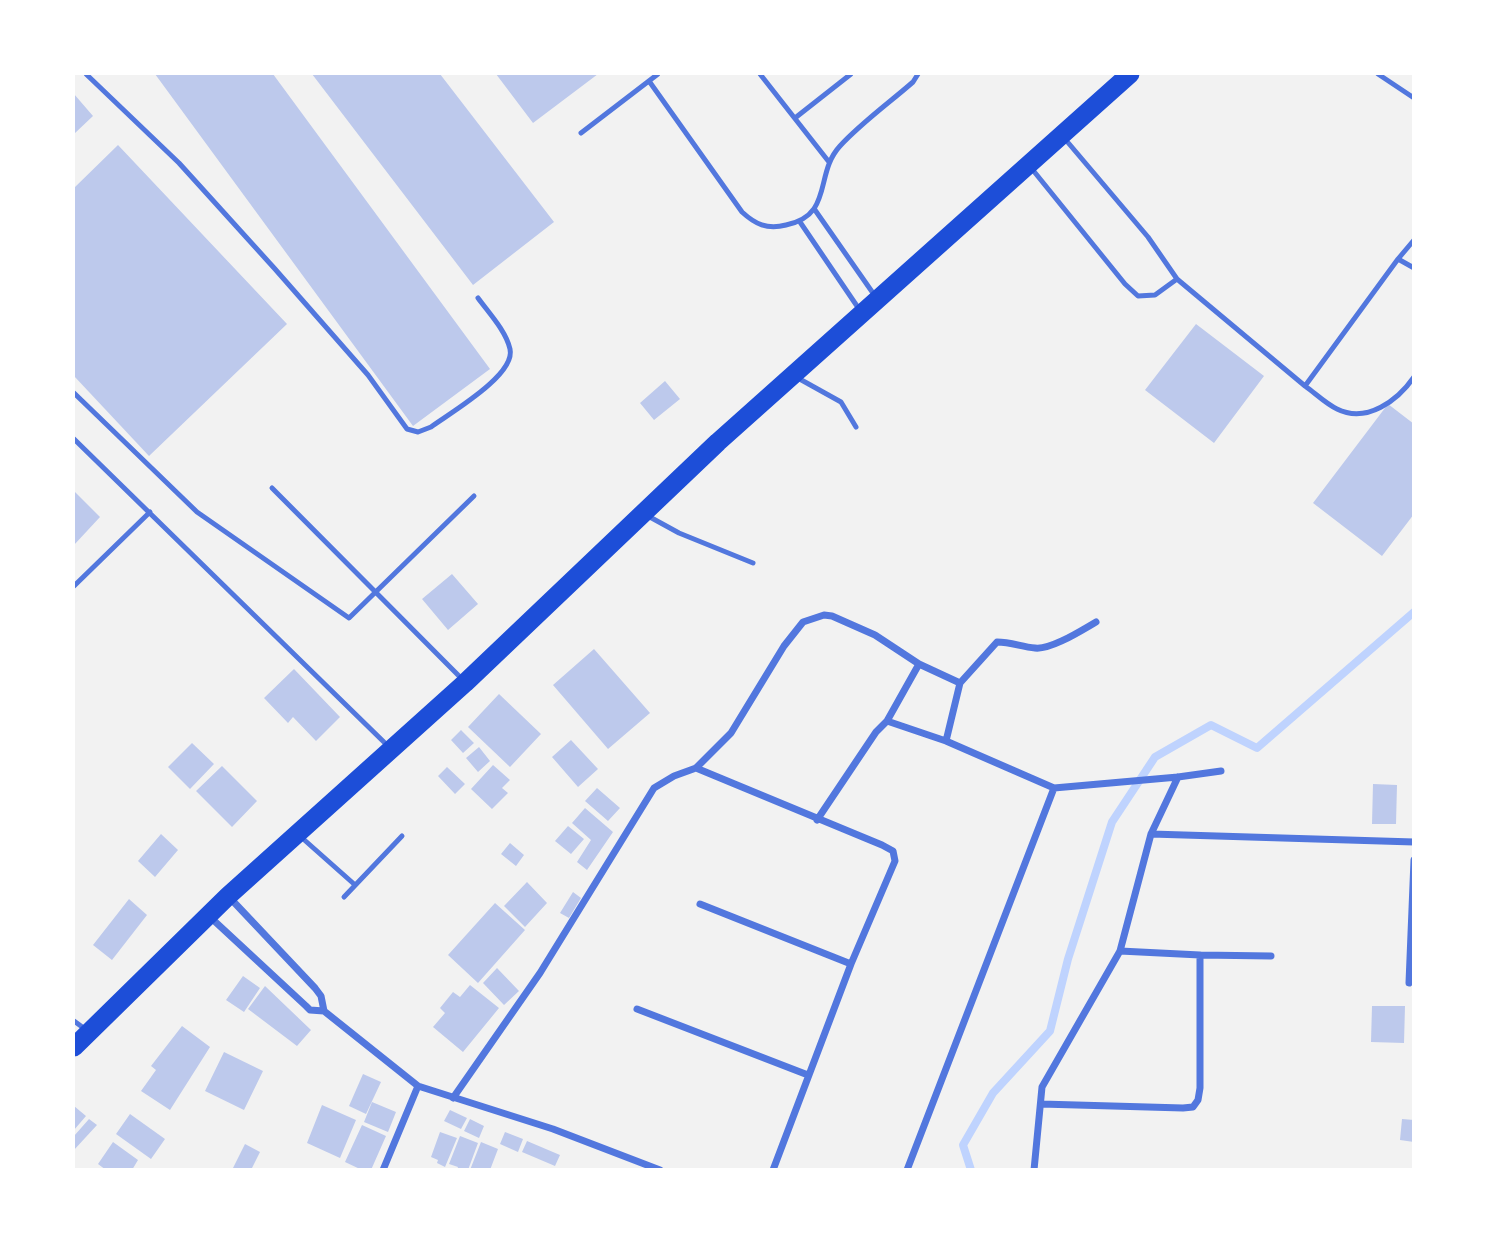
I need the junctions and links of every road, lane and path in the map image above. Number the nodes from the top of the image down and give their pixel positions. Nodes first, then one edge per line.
1 (86, 74) edge
2 (658, 74) edge
3 (760, 74) edge
4 (851, 74) edge
5 (918, 74) edge
6 (1130, 74) edge
7 (1378, 74) edge
8 (649, 81) junction
9 (1413, 98) edge
10 (794, 118) junction
11 (581, 133) dead end
12 (1061, 134) junction
13 (829, 162) junction
14 (1028, 163) junction
15 (815, 209) junction
16 (800, 222) junction
17 (1413, 240) edge
18 (1398, 259) junction
19 (1413, 268) edge
20 (1177, 279) junction
21 (478, 298) dead end
22 (877, 300) junction
23 (862, 313) junction
24 (793, 376) junction
25 (1413, 377) edge
26 (1305, 386) junction
27 (74, 393) edge
28 (856, 426) dead end
29 (74, 439) edge
30 (272, 488) dead end
31 (474, 496) dead end
32 (150, 512) junction
33 (642, 512) junction
34 (753, 564) dead end
35 (74, 586) edge
36 (375, 593) junction
37 (1096, 622) dead end
38 (919, 664) junction
39 (465, 683) junction
40 (960, 683) junction
41 (887, 721) junction
42 (946, 741) junction
43 (392, 751) junction
44 (696, 768) junction
45 (1221, 771) dead end
46 (1178, 777) junction
47 (1055, 788) junction
48 (817, 820) junction
49 (297, 832) junction
50 (1152, 834) junction
51 (402, 836) dead end
52 (1413, 842) edge
53 (1413, 860) edge
54 (354, 884) junction
55 (228, 896) junction
56 (344, 897) dead end
57 (700, 904) dead end
58 (208, 915) junction
59 (1120, 951) junction
60 (1200, 956) junction
61 (1271, 956) dead end
62 (851, 964) junction
63 (1409, 984) dead end
64 (636, 1009) dead end
65 (324, 1012) junction
66 (81, 1026) edge
67 (74, 1047) edge
68 (808, 1075) junction
69 (418, 1086) junction
70 (453, 1098) junction
71 (1041, 1104) junction
72 (383, 1170) edge
73 (660, 1170) edge
74 (773, 1170) edge
75 (907, 1170) edge
76 (1034, 1170) edge

1 - 21 lane
2 - 8 lane
3 - 10 lane
4 - 10 lane
5 - 13 lane
6 - 12 highway
7 - 9 lane
8 - 11 lane
8 - 16 lane
10 - 13 lane
12 - 14 highway
12 - 20 lane
13 - 15 lane
14 - 20 lane
14 - 22 highway
15 - 16 lane
15 - 22 lane
16 - 23 lane
17 - 18 lane
18 - 19 lane
18 - 26 lane
20 - 26 lane
22 - 23 highway
23 - 24 highway
24 - 28 lane
24 - 33 highway
25 - 26 lane
27 - 36 lane
29 - 32 lane
30 - 36 lane
31 - 36 lane
32 - 35 lane
32 - 43 lane
33 - 34 lane
33 - 39 highway
36 - 39 lane
37 - 40 street
38 - 40 street
38 - 41 street
38 - 44 street
39 - 43 highway
40 - 42 street
41 - 42 street
41 - 48 street
42 - 47 street
43 - 49 highway
44 - 48 street
44 - 70 street
45 - 46 street
46 - 47 street
46 - 50 street
47 - 75 street
48 - 62 street
49 - 54 lane
49 - 55 highway
50 - 52 street
50 - 59 street
51 - 54 lane
53 - 63 street
54 - 56 lane
55 - 58 highway
55 - 65 street
57 - 62 street
58 - 65 street
58 - 66 highway
59 - 60 street
59 - 71 street
60 - 61 street
60 - 71 street
62 - 68 street
64 - 68 street
65 - 69 street
66 - 67 highway
68 - 74 street
69 - 70 street
69 - 72 street
70 - 73 street
71 - 76 street

